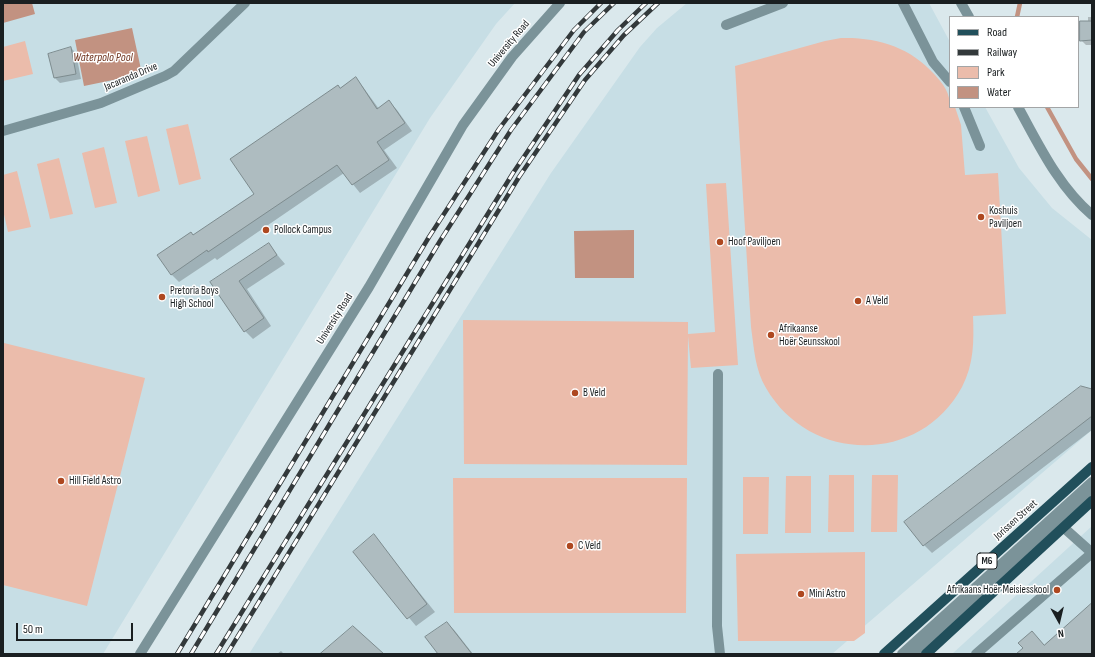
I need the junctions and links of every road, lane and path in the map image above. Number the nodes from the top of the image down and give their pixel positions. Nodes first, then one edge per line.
1 (245, 3) edge
2 (560, 3) edge
3 (783, 3) edge
4 (903, 3) edge
5 (961, 3) edge
6 (968, 16) edge
7 (726, 25) dead end
8 (949, 81) edge
9 (964, 108) edge
10 (1019, 108) edge
11 (3, 131) edge
12 (980, 146) dead end
13 (1092, 215) edge
14 (718, 374) dead end
15 (1092, 467) edge
16 (1092, 482) edge
17 (1092, 493) edge
18 (1092, 501) edge
19 (1063, 527) junction
20 (1092, 553) edge
21 (140, 654) edge
22 (720, 654) edge
23 (884, 654) edge
24 (902, 654) edge
25 (915, 654) edge
26 (926, 654) edge
27 (976, 654) edge

1 - 11 street, Jacaranda Drive
2 - 21 street, University Road
3 - 7 street
4 - 8 street
5 - 6 street
9 - 12 street
10 - 13 street
14 - 22 street
15 - 23 main road, Jorissen Street / M6
16 - 24 street, Jorissen Street
17 - 25 street
18 - 19 main road, M6
19 - 20 street
19 - 26 main road, M6
20 - 27 street

